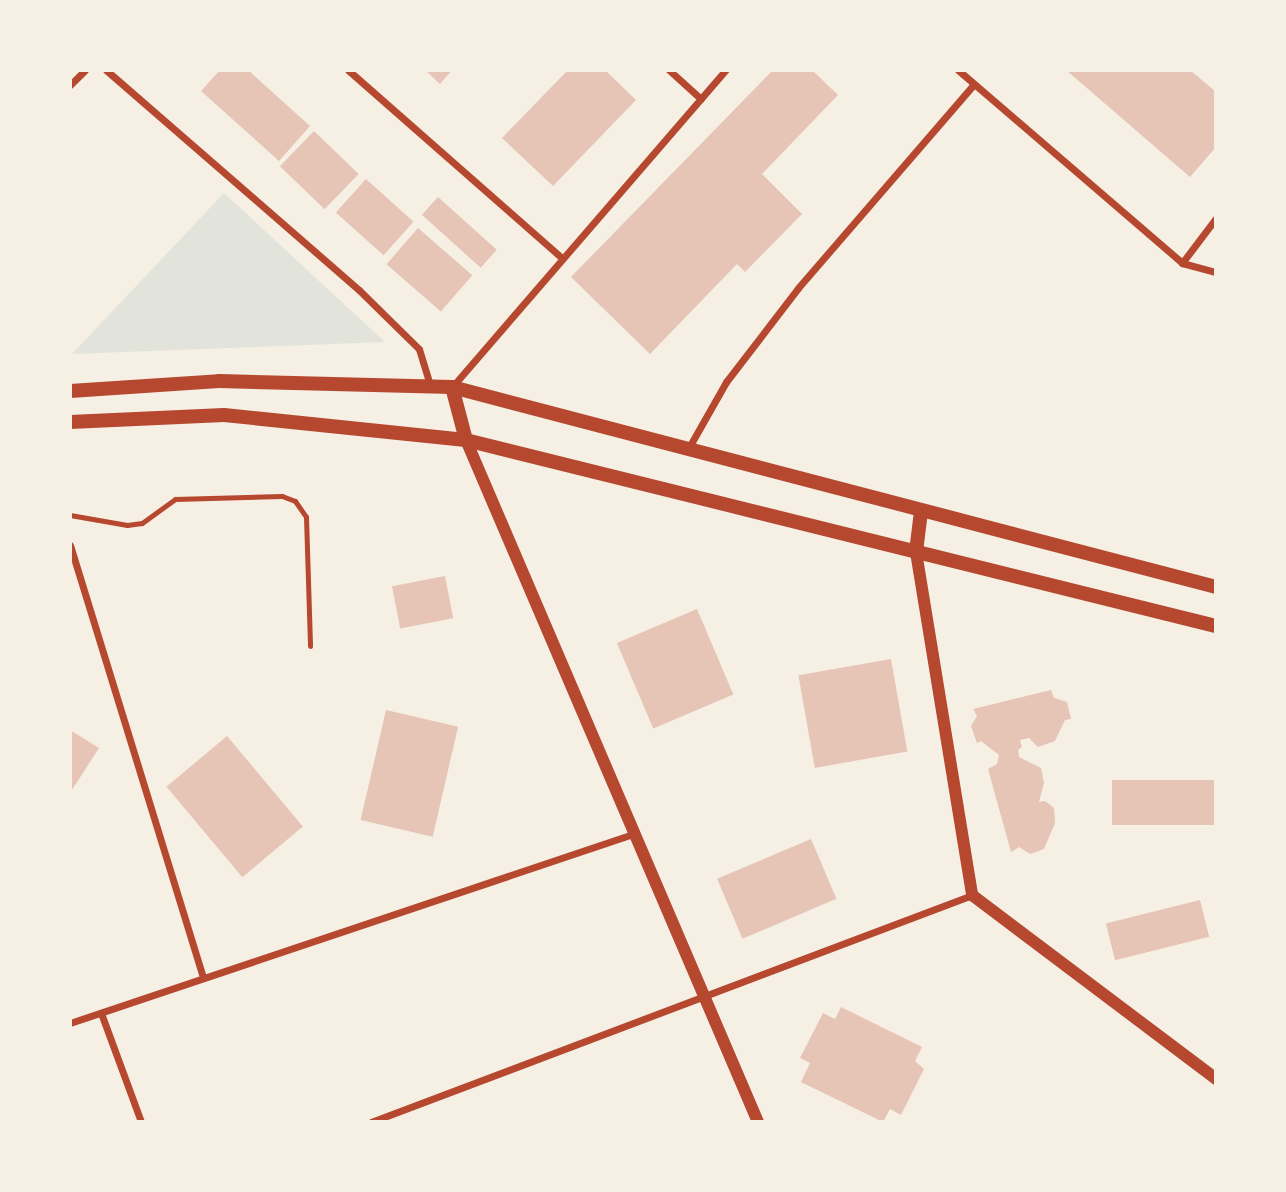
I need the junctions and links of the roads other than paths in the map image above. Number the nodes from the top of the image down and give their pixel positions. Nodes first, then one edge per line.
1 (85, 70) edge
2 (106, 70) edge
3 (348, 70) edge
4 (669, 70) edge
5 (726, 70) edge
6 (958, 70) edge
7 (974, 84) junction
8 (70, 85) edge
9 (701, 99) junction
10 (1216, 218) edge
11 (561, 257) junction
12 (1182, 263) junction
13 (1216, 272) edge
14 (430, 387) junction
15 (452, 387) junction
16 (70, 391) edge
17 (70, 422) edge
18 (466, 440) junction
19 (688, 449) junction
20 (921, 511) junction
21 (70, 515) edge
22 (70, 545) edge
23 (916, 552) junction
24 (1216, 587) edge
25 (1216, 626) edge
26 (310, 646) dead end
27 (636, 833) junction
28 (972, 895) junction
29 (203, 978) junction
30 (706, 995) junction
31 (101, 1013) junction
32 (70, 1023) edge
33 (1216, 1079) edge
34 (141, 1122) edge
35 (371, 1122) edge
36 (758, 1122) edge

1 - 8 street
2 - 14 street
3 - 11 street
4 - 9 street
5 - 9 street
6 - 7 street
7 - 12 street
7 - 19 street
9 - 11 street
10 - 12 street
11 - 15 street
12 - 13 street
14 - 15 main road
14 - 16 main road
15 - 18 main road
15 - 19 main road
17 - 18 main road
18 - 23 main road
18 - 27 street
19 - 20 main road
20 - 23 main road
20 - 24 main road
21 - 26 lane
22 - 29 street
23 - 25 main road
23 - 28 street
27 - 29 street
27 - 30 street
28 - 30 street
28 - 33 street
29 - 31 street
30 - 35 street
30 - 36 street
31 - 32 street
31 - 34 street

